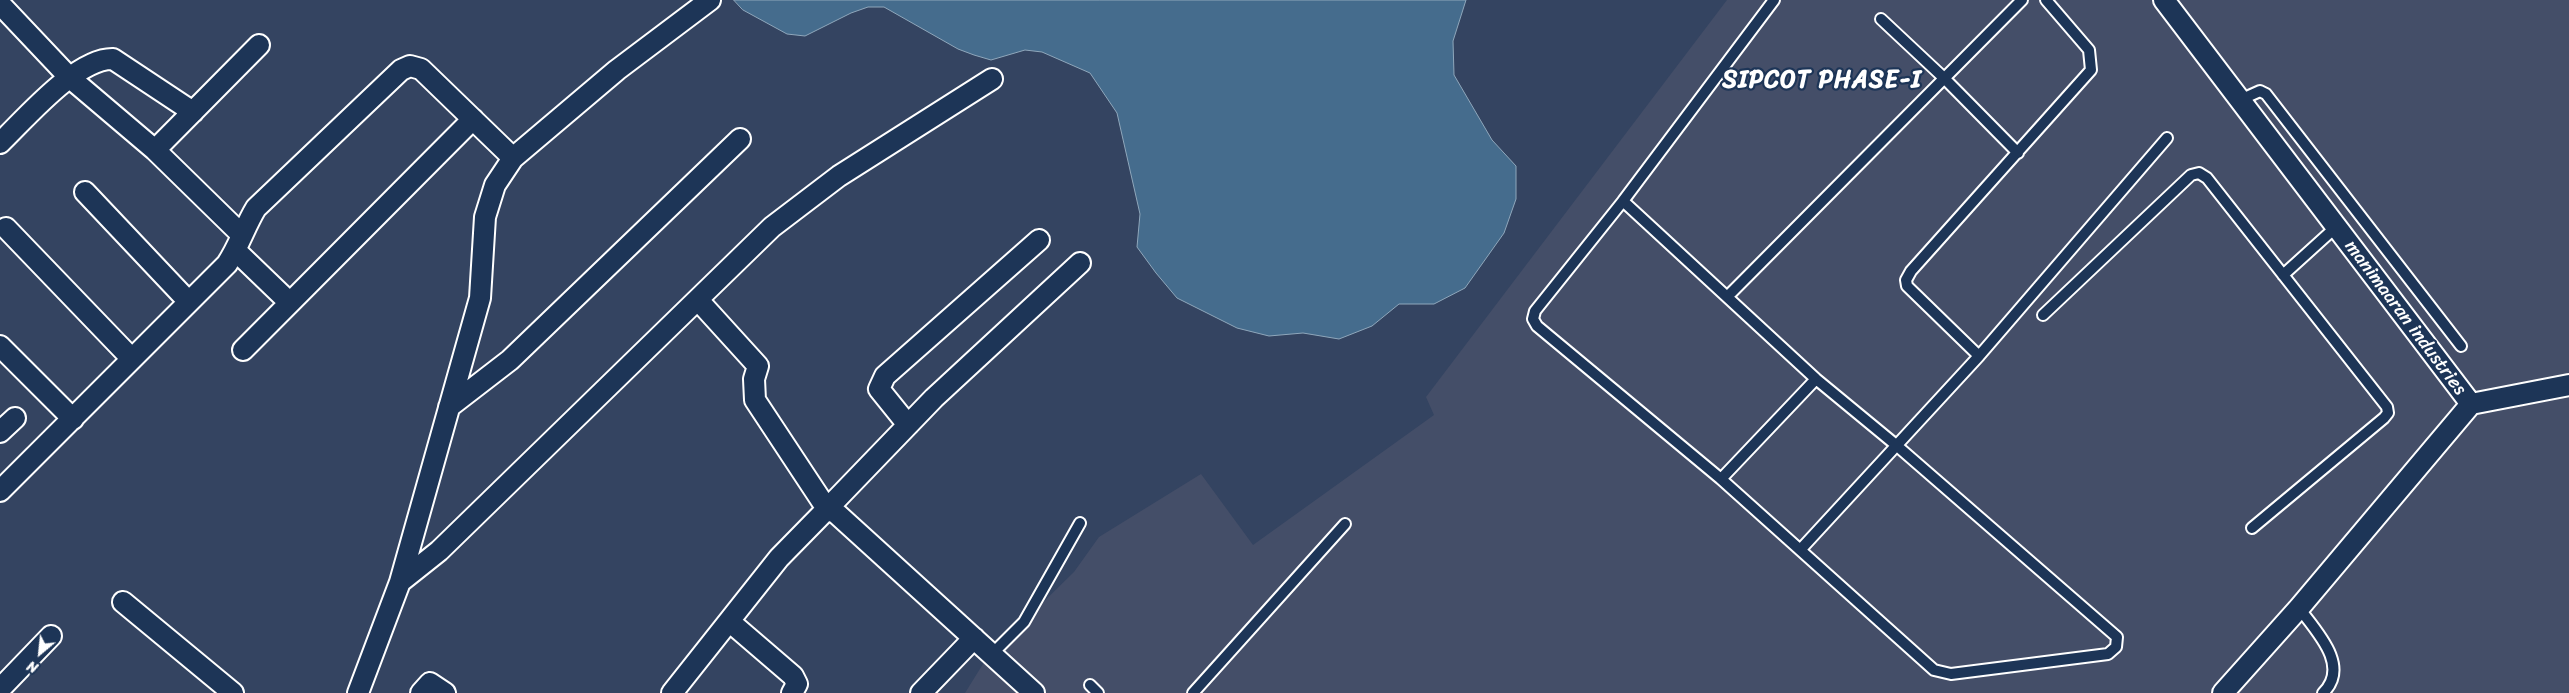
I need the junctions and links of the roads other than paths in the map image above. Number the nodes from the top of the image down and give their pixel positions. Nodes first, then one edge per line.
1 (710, 0) edge
2 (1774, 0) edge
3 (2022, 0) edge
4 (2046, 0) edge
5 (2164, 0) edge
6 (0, 4) edge
7 (1881, 19) dead end
8 (259, 44) dead end
9 (69, 77) junction
10 (1944, 78) junction
11 (992, 79) dead end
12 (2240, 100) junction
13 (193, 112) junction
14 (473, 120) junction
15 (2167, 138) dead end
16 (740, 139) dead end
17 (0, 142) edge
18 (156, 150) junction
19 (2018, 153) junction
20 (513, 158) junction
21 (85, 192) dead end
22 (1623, 201) junction
23 (2336, 227) junction
24 (6, 228) dead end
25 (1039, 240) dead end
26 (239, 243) junction
27 (1080, 264) dead end
28 (2283, 275) junction
29 (1728, 296) junction
30 (698, 300) junction
31 (188, 302) junction
32 (289, 302) junction
33 (2043, 315) dead end
34 (0, 346) edge
35 (2462, 346) dead end
36 (243, 350) dead end
37 (1979, 356) junction
38 (132, 359) junction
39 (1816, 379) junction
40 (2569, 385) edge
41 (2471, 404) junction
42 (449, 407) junction
43 (15, 418) dead end
44 (73, 419) junction
45 (908, 425) junction
46 (0, 432) edge
47 (1896, 444) junction
48 (1721, 479) junction
49 (0, 491) edge
50 (827, 509) junction
51 (1080, 523) dead end
52 (1345, 524) dead end
53 (2252, 528) dead end
54 (1801, 549) junction
55 (400, 582) junction
56 (123, 602) dead end
57 (2300, 608) junction
58 (729, 621) junction
59 (51, 636) dead end
60 (974, 638) junction
61 (992, 654) junction
62 (1090, 685) dead end
63 (0, 689) edge
64 (233, 693) edge
65 (358, 693) edge
66 (421, 693) edge
67 (445, 693) edge
68 (672, 693) edge
69 (792, 693) edge
70 (921, 693) edge
71 (1034, 693) edge
72 (1098, 693) edge
73 (1193, 693) edge
74 (2223, 693) edge
75 (2323, 693) edge

1 - 20 street
2 - 22 lane
3 - 10 lane
4 - 19 lane
5 - 12 street, manimaaran industries
6 - 9 street
7 - 10 lane
8 - 13 street
9 - 13 street
9 - 17 street
9 - 18 street
10 - 19 lane
10 - 29 lane
11 - 30 street
12 - 23 street, manimaaran industries
12 - 35 lane
13 - 18 street
14 - 20 street
14 - 26 street
14 - 32 street
15 - 37 lane
16 - 42 street
18 - 26 street
19 - 37 lane
20 - 42 street
21 - 31 street
22 - 29 lane
22 - 48 lane
23 - 28 lane
23 - 41 street, manimaaran industries
24 - 38 street
25 - 45 street
26 - 31 street
26 - 32 street
27 - 45 street
28 - 33 lane
28 - 53 lane
29 - 39 lane
30 - 50 street
30 - 55 street
31 - 38 street
32 - 36 street
34 - 44 street
37 - 47 lane
38 - 44 street
39 - 47 lane
39 - 48 lane
40 - 41 street
41 - 57 street, manimaaran industries
42 - 55 street
43 - 46 street
44 - 49 street
45 - 50 street
47 - 54 lane
47 - 54 lane
48 - 54 lane
50 - 58 street
50 - 60 street
51 - 61 lane
52 - 73 lane
55 - 65 street
56 - 64 street
57 - 74 street, manimaaran industries
57 - 75 lane
58 - 68 street
58 - 69 street
59 - 63 street
60 - 61 street
60 - 70 street
61 - 71 street
62 - 72 lane
66 - 67 street

